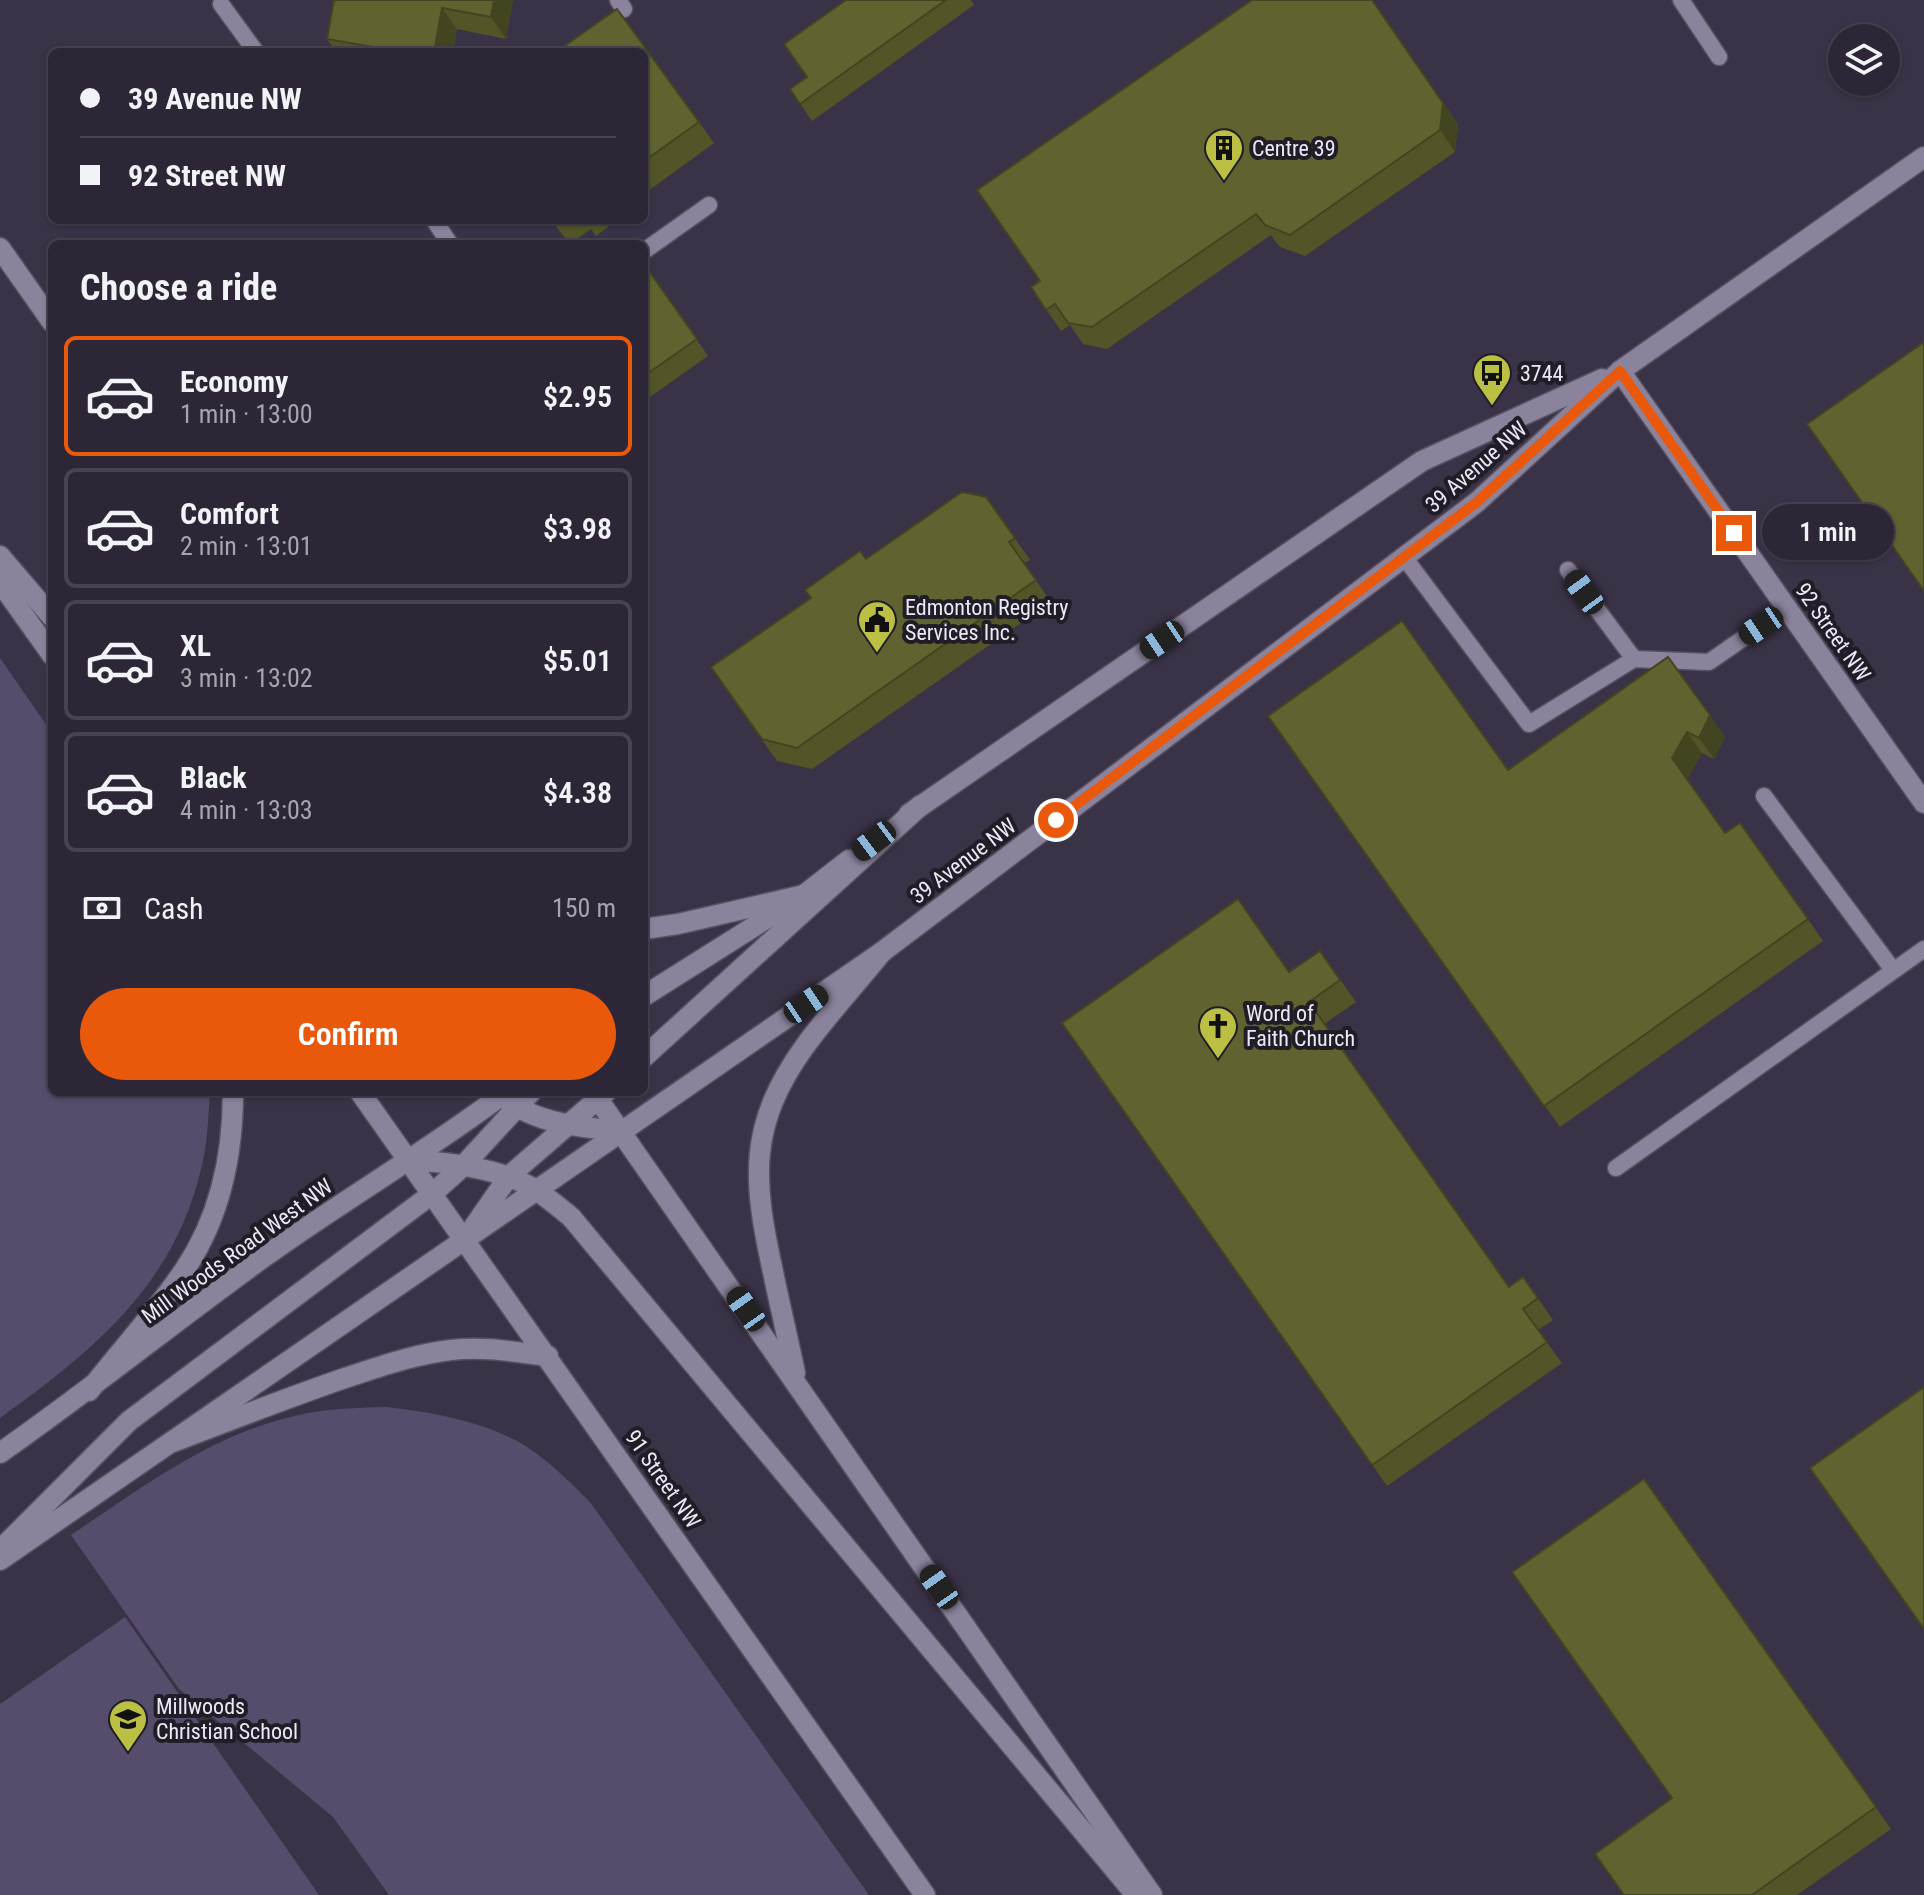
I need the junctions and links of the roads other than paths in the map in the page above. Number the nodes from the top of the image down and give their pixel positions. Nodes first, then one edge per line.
1 (1681, 0) edge
2 (222, 1) edge
3 (253, 48) edge
4 (1719, 57) dead end
5 (1924, 157) edge
6 (709, 205) dead end
7 (0, 248) edge
8 (648, 248) edge
9 (48, 316) edge
10 (1620, 371) junction
11 (0, 556) edge
12 (1404, 557) junction
13 (1568, 570) dead end
14 (0, 582) edge
15 (1787, 608) junction
16 (48, 612) edge
17 (48, 649) edge
18 (1634, 659) junction
19 (1764, 796) dead end
20 (1924, 803) edge
21 (921, 805) junction
22 (804, 895) junction
23 (648, 928) edge
24 (1924, 949) edge
25 (882, 952) junction
26 (1893, 970) junction
27 (648, 993) edge
28 (648, 1053) edge
29 (233, 1096) edge
30 (363, 1096) edge
31 (511, 1096) edge
32 (598, 1096) edge
33 (600, 1096) edge
34 (568, 1126) junction
35 (620, 1131) junction
36 (408, 1161) junction
37 (462, 1167) junction
38 (1616, 1168) dead end
39 (509, 1176) junction
40 (536, 1190) junction
41 (432, 1194) junction
42 (464, 1241) junction
43 (548, 1356) junction
44 (797, 1381) junction
45 (89, 1391) junction
46 (173, 1442) junction
47 (0, 1453) edge
48 (0, 1550) edge
49 (0, 1560) edge
50 (925, 1895) edge
51 (1136, 1895) edge
52 (1152, 1895) edge

1 - 4 lane
2 - 3 lane
5 - 10 main road, 39 Avenue NW
6 - 8 lane
7 - 9 main road
10 - 12 main road, 39 Avenue NW
10 - 15 main road, 92 Street NW
10 - 21 main road, 39 Avenue NW
11 - 16 main road
12 - 18 lane
12 - 25 main road, 39 Avenue NW
13 - 18 lane
14 - 17 main road
15 - 18 lane
15 - 20 main road, 92 Street NW
19 - 26 lane
21 - 22 main road, 39 Avenue NW
21 - 28 main road
22 - 23 main road
22 - 27 main road, 39 Avenue NW
24 - 26 lane
25 - 35 main road, 39 Avenue NW
25 - 44 main road
26 - 38 lane
29 - 45 main road
30 - 36 main road, 91 Street NW
31 - 34 main road
31 - 36 main road, Mill Woods Road West NW
31 - 37 main road
32 - 34 main road
33 - 35 main road
34 - 35 main road
34 - 39 main road
35 - 40 main road, 39 Avenue NW
35 - 44 main road
36 - 37 main road
36 - 41 main road, 91 Street NW
36 - 45 main road, Mill Woods Road West NW
37 - 39 main road
37 - 41 main road
39 - 40 main road
39 - 42 main road
40 - 42 main road, 39 Avenue NW
40 - 51 main road
41 - 42 main road, 91 Street NW
41 - 48 main road
42 - 43 main road, 91 Street NW
42 - 46 main road
43 - 46 main road
43 - 50 main road, 91 Street NW
44 - 52 main road
45 - 47 main road, Mill Woods Road West NW
46 - 49 main road

